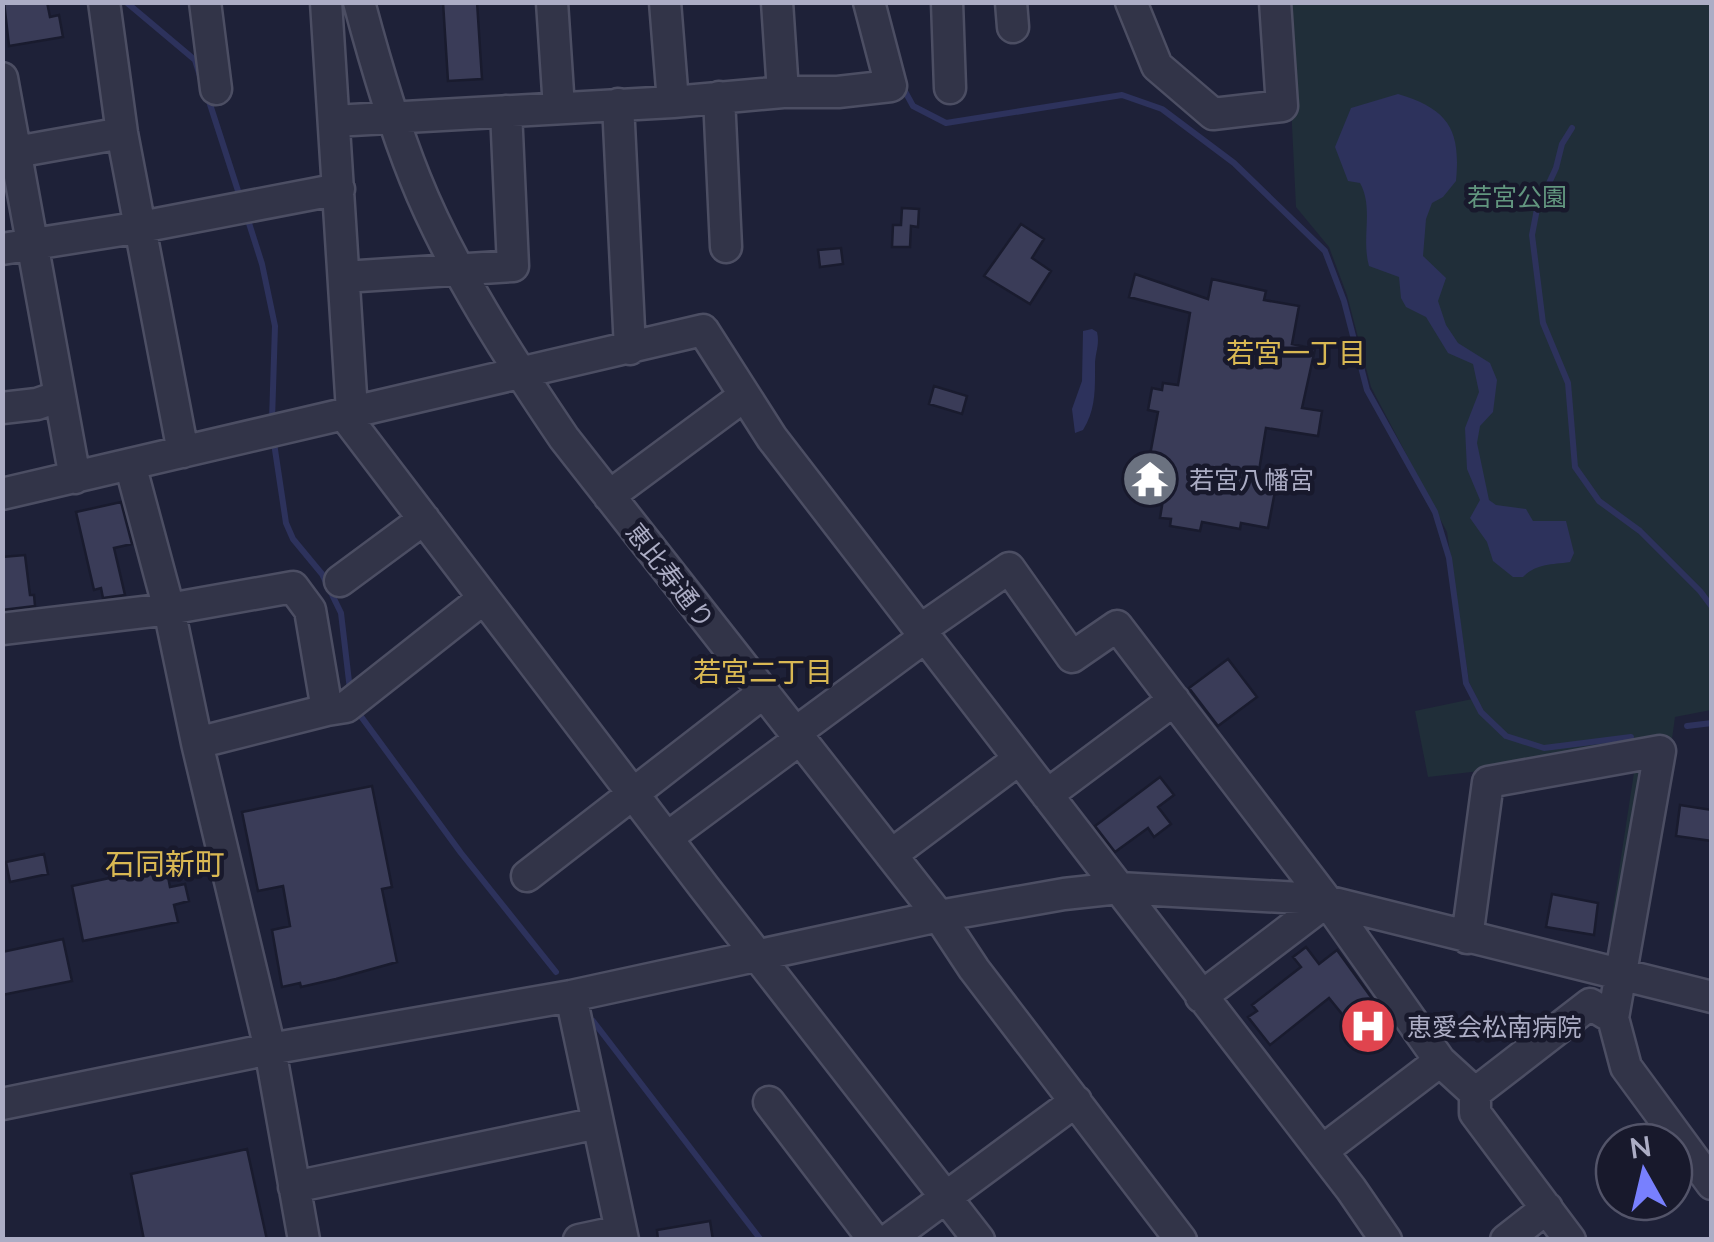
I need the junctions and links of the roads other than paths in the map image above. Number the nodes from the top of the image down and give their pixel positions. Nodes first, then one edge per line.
1 (104, 2) edge
2 (205, 2) edge
3 (326, 2) edge
4 (360, 2) edge
5 (552, 2) edge
6 (665, 2) edge
7 (777, 2) edge
8 (869, 2) edge
9 (946, 2) edge
10 (1131, 2) edge
11 (1275, 2) edge
12 (2, 78) edge
13 (950, 88) dead end
14 (216, 89) dead end
15 (783, 92) junction
16 (719, 97) junction
17 (673, 102) junction
18 (618, 104) junction
19 (559, 108) junction
20 (506, 111) junction
21 (394, 118) junction
22 (334, 121) junction
23 (122, 133) junction
24 (16, 152) junction
25 (339, 189) junction
26 (140, 227) junction
27 (17, 246) edge
28 (726, 247) dead end
29 (461, 270) junction
30 (344, 277) junction
31 (630, 349) junction
32 (520, 374) junction
33 (60, 396) junction
34 (744, 396) junction
35 (2, 408) edge
36 (352, 412) junction
37 (184, 452) junction
38 (130, 464) junction
39 (75, 478) junction
40 (2, 494) edge
41 (609, 496) junction
42 (424, 519) junction
43 (340, 581) dead end
44 (484, 598) junction
45 (170, 609) junction
46 (2, 629) edge
47 (923, 633) junction
48 (764, 692) junction
49 (1174, 700) junction
50 (327, 710) junction
51 (798, 736) junction
52 (197, 743) junction
53 (1019, 759) junction
54 (634, 793) junction
55 (1048, 795) junction
56 (668, 837) junction
57 (891, 855) junction
58 (526, 876) dead end
59 (1119, 888) junction
60 (1327, 901) junction
61 (939, 916) junction
62 (1466, 938) junction
63 (760, 958) junction
64 (1620, 976) junction
65 (571, 996) junction
66 (1201, 996) junction
67 (1712, 997) edge
68 (1613, 1018) junction
69 (270, 1050) junction
70 (1440, 1060) junction
71 (1475, 1093) junction
72 (1076, 1101) junction
73 (770, 1102) dead end
74 (2, 1104) edge
75 (598, 1123) junction
76 (1322, 1152) junction
77 (1712, 1184) edge
78 (294, 1187) junction
79 (946, 1196) junction
80 (1547, 1208) junction
81 (622, 1235) edge
82 (304, 1240) edge
83 (580, 1240) edge
84 (874, 1240) edge
85 (888, 1240) edge
86 (979, 1240) edge
87 (1182, 1240) edge
88 (1386, 1240) edge
89 (1506, 1240) edge
90 (1570, 1240) edge

1 - 23 street
2 - 14 street
3 - 22 street
4 - 21 street, 恵比寿通り
5 - 19 street
6 - 17 street
7 - 15 street
8 - 15 street
9 - 13 street
10 - 11 street
12 - 24 street
15 - 16 street
16 - 17 street
16 - 28 street
17 - 18 street
18 - 19 street
18 - 31 street
19 - 20 street
20 - 21 street
20 - 29 street
21 - 22 street
21 - 29 street, 恵比寿通り
22 - 25 street
23 - 24 street
23 - 26 street
24 - 27 street
25 - 26 street
25 - 30 street
26 - 27 street
26 - 37 street
27 - 33 street
29 - 30 street
29 - 32 street, 恵比寿通り
30 - 36 street
31 - 32 street
31 - 34 street
32 - 36 street
32 - 41 street, 恵比寿通り
33 - 35 street
33 - 39 street
34 - 41 street
34 - 47 street
36 - 37 street
36 - 42 street
37 - 38 street
38 - 39 street
38 - 45 street
39 - 40 street
41 - 48 street, 恵比寿通り
42 - 43 street
42 - 44 street
44 - 50 street
44 - 54 street
45 - 46 street
45 - 50 street
45 - 52 street
47 - 49 street
47 - 51 street
47 - 53 street
48 - 51 street, 恵比寿通り
48 - 54 street
49 - 55 street
49 - 60 street
50 - 52 street
51 - 56 street
51 - 57 street, 恵比寿通り
52 - 69 street
53 - 55 street
53 - 57 street
54 - 56 street
54 - 58 street
55 - 59 street
56 - 63 street
57 - 61 street, 恵比寿通り
59 - 60 street
59 - 61 street
59 - 66 street
60 - 62 street
60 - 66 street
60 - 70 street
61 - 63 street
61 - 72 street, 恵比寿通り
62 - 64 street
62 - 64 street
63 - 65 street
63 - 79 street
64 - 67 street
64 - 68 street
65 - 69 street
65 - 75 street
66 - 76 street
68 - 71 street
68 - 77 street
69 - 74 street
69 - 78 street
70 - 71 street
70 - 76 street
71 - 80 street
72 - 79 street
72 - 87 street, 恵比寿通り
73 - 84 street
75 - 78 street
75 - 81 street
76 - 88 street
78 - 82 street
79 - 85 street
79 - 86 street
80 - 89 street
80 - 90 street
81 - 83 street

